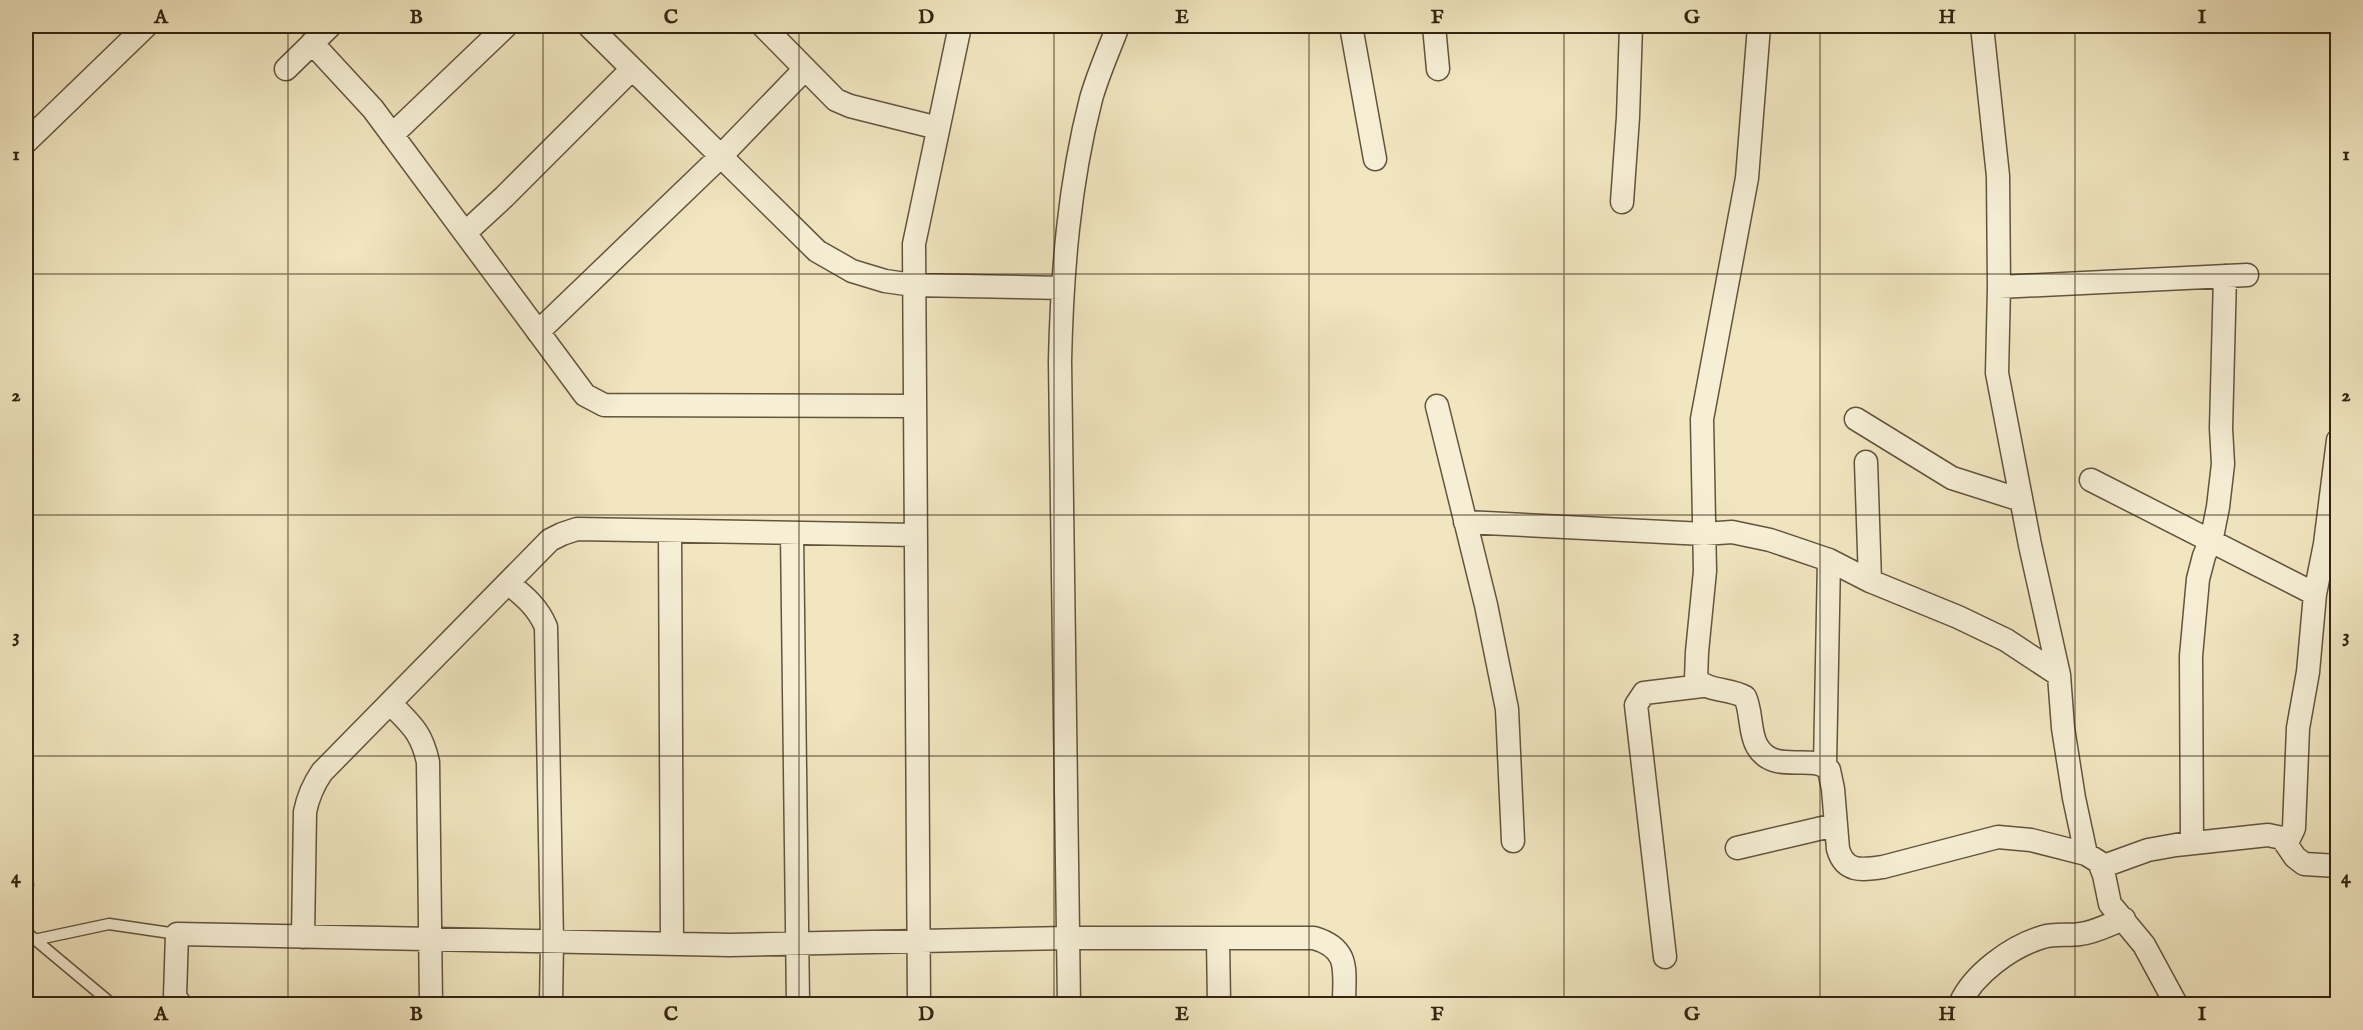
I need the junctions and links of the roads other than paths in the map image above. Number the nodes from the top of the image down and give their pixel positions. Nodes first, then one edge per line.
1 (146, 26) edge
2 (330, 26) edge
3 (506, 26) edge
4 (589, 26) edge
5 (763, 26) edge
6 (960, 26) edge
7 (1118, 26) edge
8 (1351, 26) edge
9 (1434, 26) edge
10 (1632, 26) edge
11 (1759, 26) edge
12 (1982, 26) edge
13 (312, 44) junction
14 (286, 69) dead end
15 (632, 69) junction
16 (805, 69) junction
17 (1438, 69) dead end
18 (938, 128) junction
19 (392, 135) junction
20 (26, 142) edge
21 (720, 156) junction
22 (1376, 159) dead end
23 (1622, 202) dead end
24 (465, 233) junction
25 (913, 285) junction
26 (1999, 287) junction
27 (1062, 288) junction
28 (538, 332) junction
29 (914, 405) junction
30 (1437, 405) dead end
31 (1856, 419) dead end
32 (2337, 440) edge
33 (1866, 462) dead end
34 (2091, 480) dead end
35 (2021, 500) junction
36 (1465, 522) junction
37 (670, 531) junction
38 (792, 533) junction
39 (1704, 534) junction
40 (915, 536) junction
41 (2210, 542) junction
42 (1829, 560) junction
43 (1870, 581) junction
44 (508, 583) junction
45 (2315, 594) junction
46 (2059, 675) junction
47 (1702, 686) junction
48 (390, 704) junction
49 (1825, 765) junction
50 (1835, 825) junction
51 (1513, 841) dead end
52 (2192, 843) junction
53 (2287, 843) junction
54 (1737, 848) dead end
55 (2094, 860) junction
56 (2337, 866) edge
57 (2124, 919) junction
58 (26, 932) edge
59 (177, 934) junction
60 (303, 937) junction
61 (1068, 938) junction
62 (1218, 938) junction
63 (431, 939) junction
64 (34, 940) junction
65 (552, 941) junction
66 (918, 941) junction
67 (672, 944) junction
68 (797, 944) junction
69 (1665, 957) dead end
70 (112, 1005) edge
71 (180, 1005) edge
72 (431, 1005) edge
73 (551, 1005) edge
74 (798, 1005) edge
75 (919, 1005) edge
76 (1069, 1005) edge
77 (1219, 1005) edge
78 (1344, 1005) edge
79 (1960, 1005) edge
80 (2176, 1005) edge

1 - 20 street
2 - 13 street
3 - 19 street
4 - 15 street
5 - 16 street
6 - 18 street
7 - 27 street
8 - 22 street
9 - 17 street
10 - 23 street
11 - 39 street
12 - 26 street
13 - 14 street
13 - 19 street
15 - 21 street
15 - 24 street
16 - 18 street
16 - 21 street
18 - 25 street
19 - 24 street
21 - 25 street
21 - 28 street
24 - 28 street
25 - 27 street
25 - 29 street
26 - 35 street
26 - 41 street
27 - 61 street
28 - 29 street
29 - 40 street
30 - 36 street
31 - 35 street
32 - 45 street
33 - 43 street
34 - 41 street
35 - 46 street
36 - 39 street
36 - 51 street
37 - 38 street
37 - 44 street
37 - 67 street
38 - 40 street
38 - 68 street
39 - 42 street
39 - 47 street
40 - 66 street
41 - 45 street
41 - 52 street
42 - 43 street
42 - 49 street
43 - 46 street
44 - 48 street
44 - 65 street
45 - 53 street
46 - 55 street
47 - 49 street
47 - 69 street
48 - 60 street
48 - 63 street
49 - 50 street
50 - 54 street
50 - 55 street
52 - 53 street
52 - 55 street
53 - 56 street
55 - 57 street
57 - 79 street
57 - 80 street
58 - 64 lane
59 - 60 street
59 - 64 lane
59 - 71 street
60 - 63 street
61 - 62 street
61 - 66 street
61 - 76 street
62 - 77 street
62 - 78 street
63 - 65 street
63 - 72 street
64 - 70 lane
65 - 67 street
65 - 73 street
66 - 68 street
66 - 75 street
67 - 68 street
68 - 74 street

